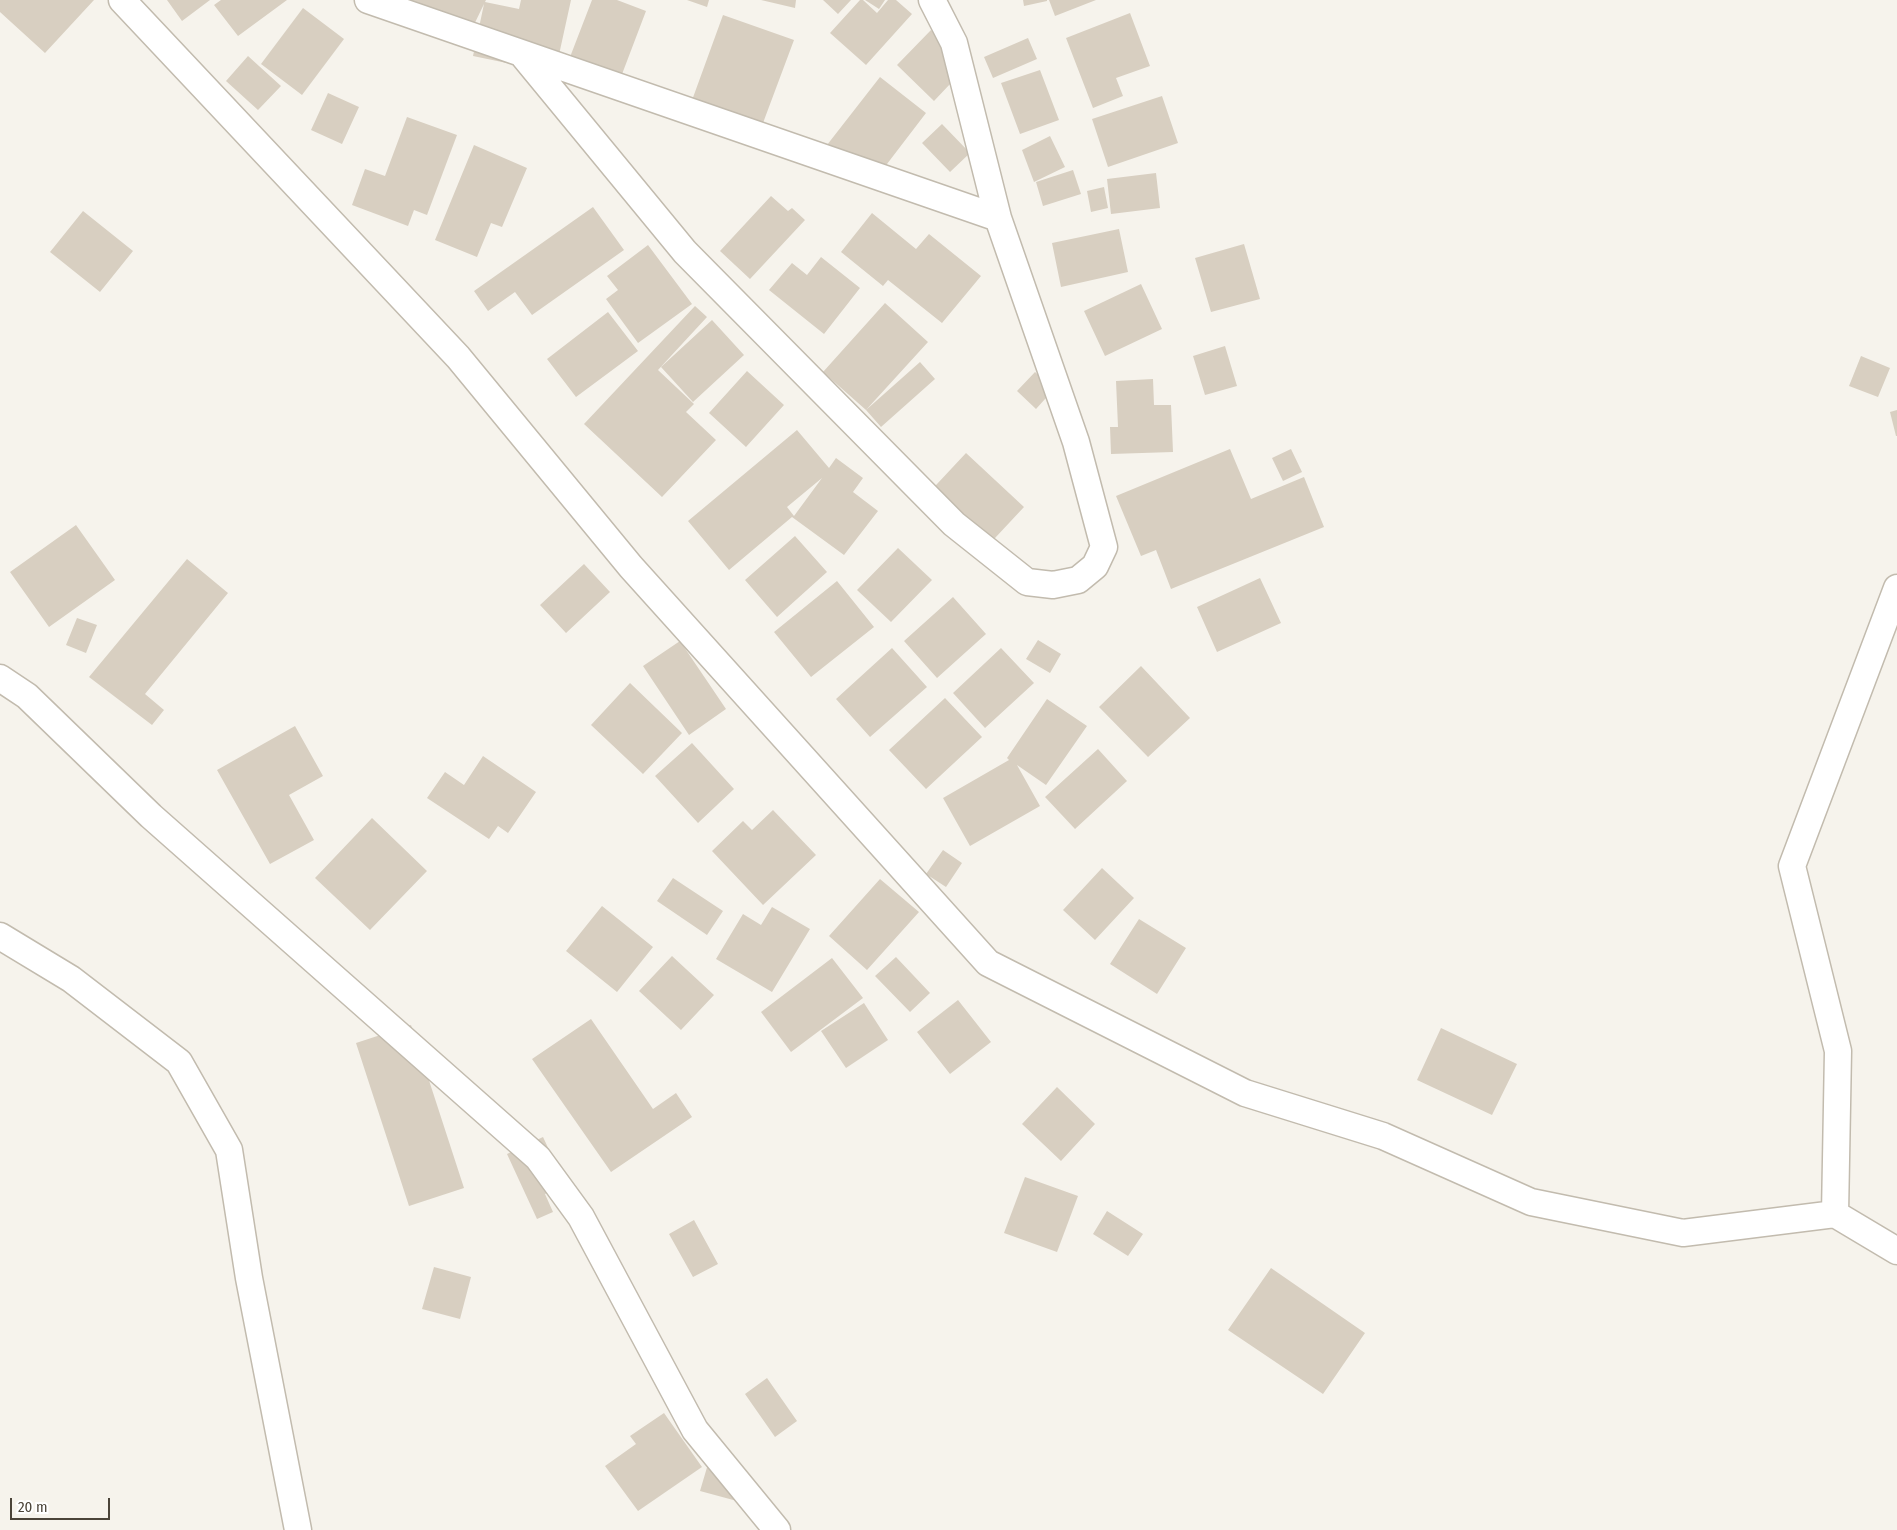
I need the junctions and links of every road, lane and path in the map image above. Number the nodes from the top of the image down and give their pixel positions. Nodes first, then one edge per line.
1 (122, 0) edge
2 (368, 0) edge
3 (932, 0) edge
4 (522, 54) junction
5 (998, 218) junction
6 (1897, 588) edge
7 (0, 678) edge
8 (0, 936) edge
9 (1835, 1214) junction
10 (1897, 1251) edge
11 (298, 1530) edge
12 (777, 1530) edge

1 - 9 street
2 - 4 street
3 - 5 street
4 - 5 street
4 - 5 street
6 - 9 street
7 - 12 street
8 - 11 street
9 - 10 street

